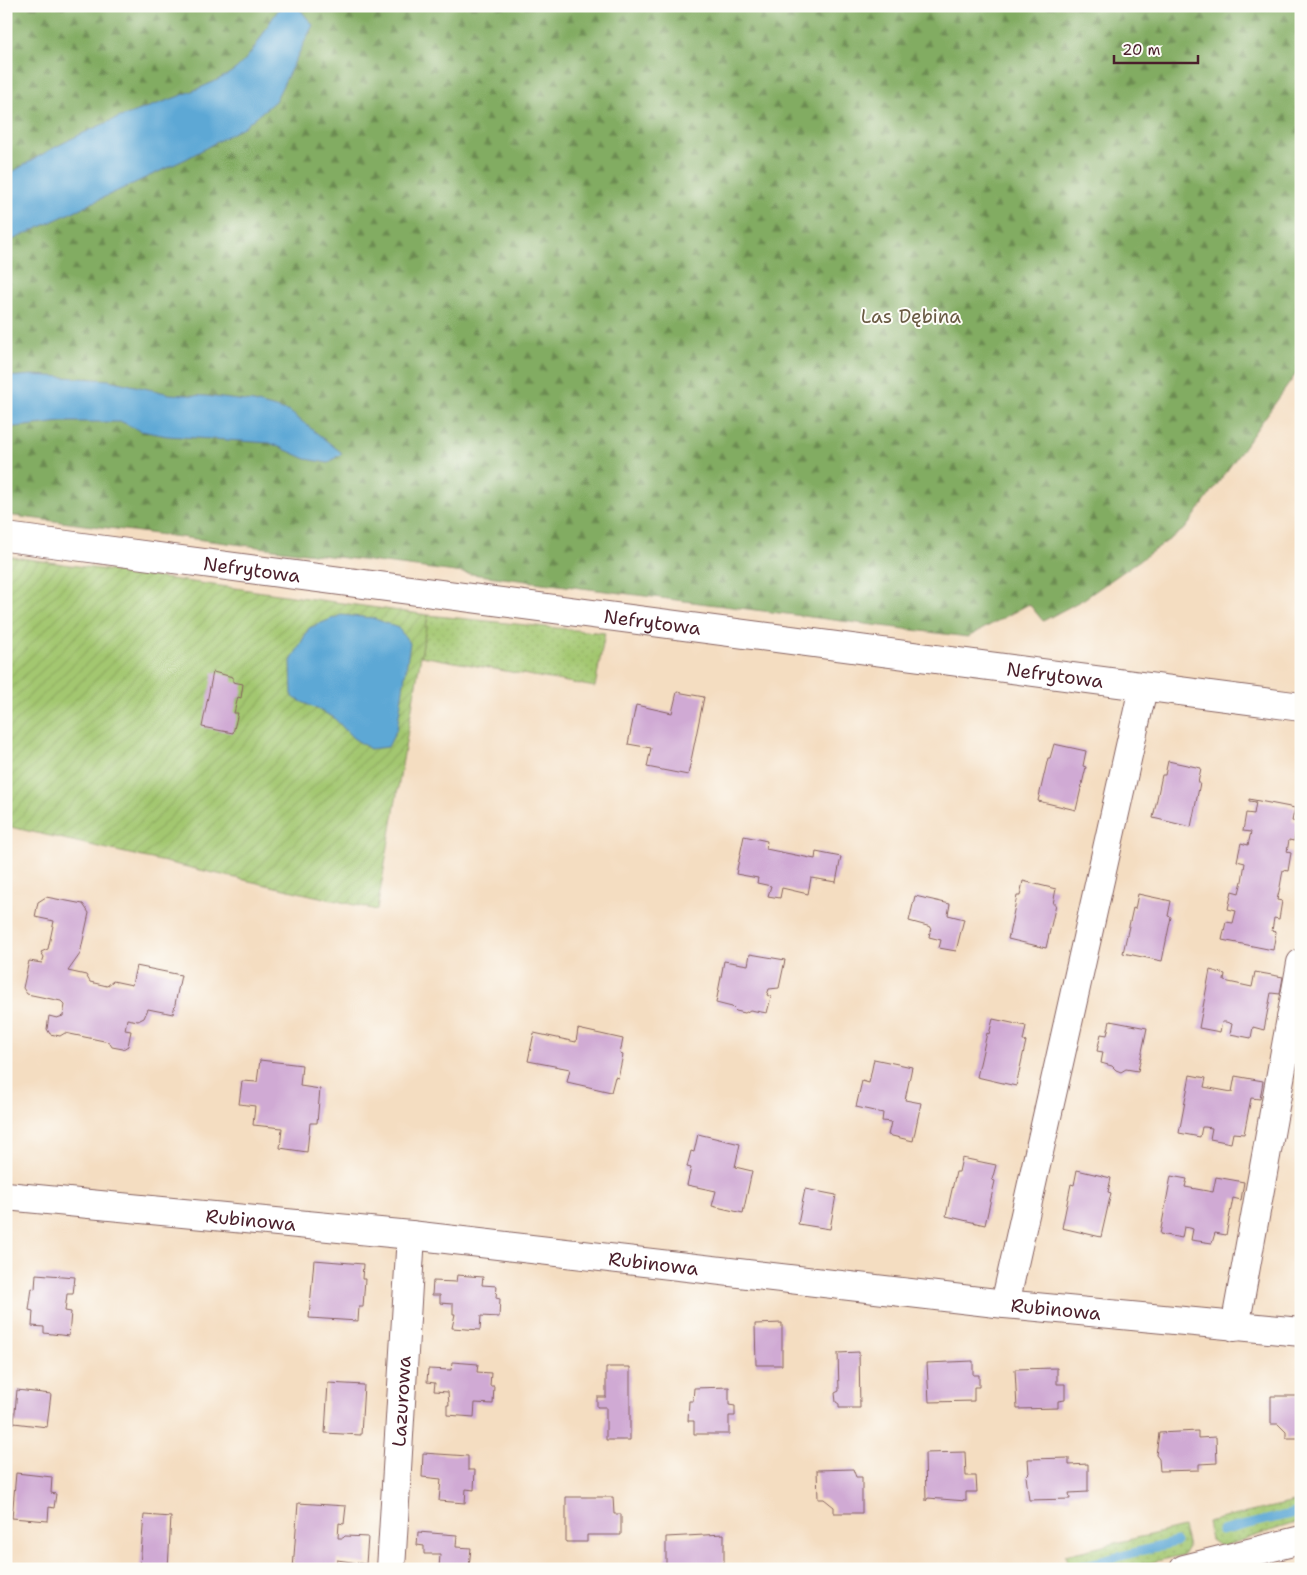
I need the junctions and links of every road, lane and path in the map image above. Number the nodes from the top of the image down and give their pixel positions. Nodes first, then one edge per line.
1 (6, 537) edge
2 (1143, 688) junction
3 (1301, 707) edge
4 (1301, 963) edge
5 (6, 1196) edge
6 (411, 1235) junction
7 (1005, 1304) junction
8 (1235, 1327) junction
9 (1301, 1332) edge
10 (1301, 1540) edge
11 (390, 1569) edge
12 (1184, 1569) edge

1 - 2 street, Nefrytowa
2 - 3 street, Nefrytowa
2 - 7 street
4 - 8 street
5 - 6 street, Rubinowa
6 - 7 street, Rubinowa
6 - 11 street, Lazurowa
7 - 8 street, Rubinowa
8 - 9 street, Rubinowa
10 - 12 street

